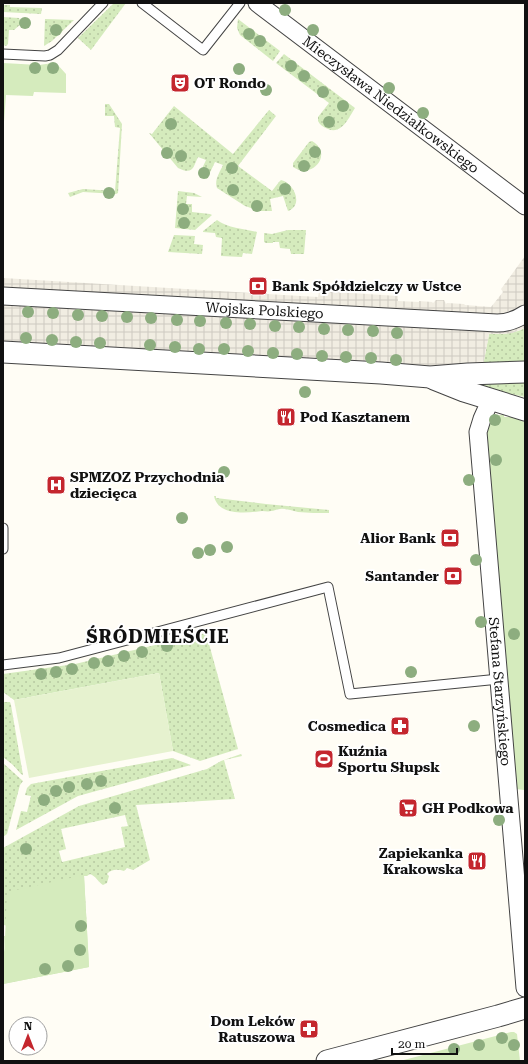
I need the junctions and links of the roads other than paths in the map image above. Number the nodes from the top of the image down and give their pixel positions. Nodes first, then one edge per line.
1 (102, 3) edge
2 (142, 3) edge
3 (240, 3) edge
4 (257, 3) edge
5 (3, 54) edge
6 (525, 206) edge
7 (3, 296) edge
8 (525, 314) edge
9 (3, 352) edge
10 (525, 372) edge
11 (430, 377) junction
12 (491, 399) junction
13 (525, 410) edge
14 (3, 528) edge
15 (3, 549) edge
16 (3, 665) edge
17 (499, 679) junction
18 (525, 988) edge
19 (525, 1008) edge
20 (327, 1061) edge

1 - 5 lane
2 - 3 lane
4 - 6 street, Mieczysława Niedziałkowskiego
7 - 8 street, Wojska Polskiego
9 - 11 street
10 - 11 street
11 - 12 street
12 - 13 street
12 - 17 street, Stefana Starzyńskiego
14 - 15 lane
16 - 17 lane
17 - 18 street, Stefana Starzyńskiego
19 - 20 street

